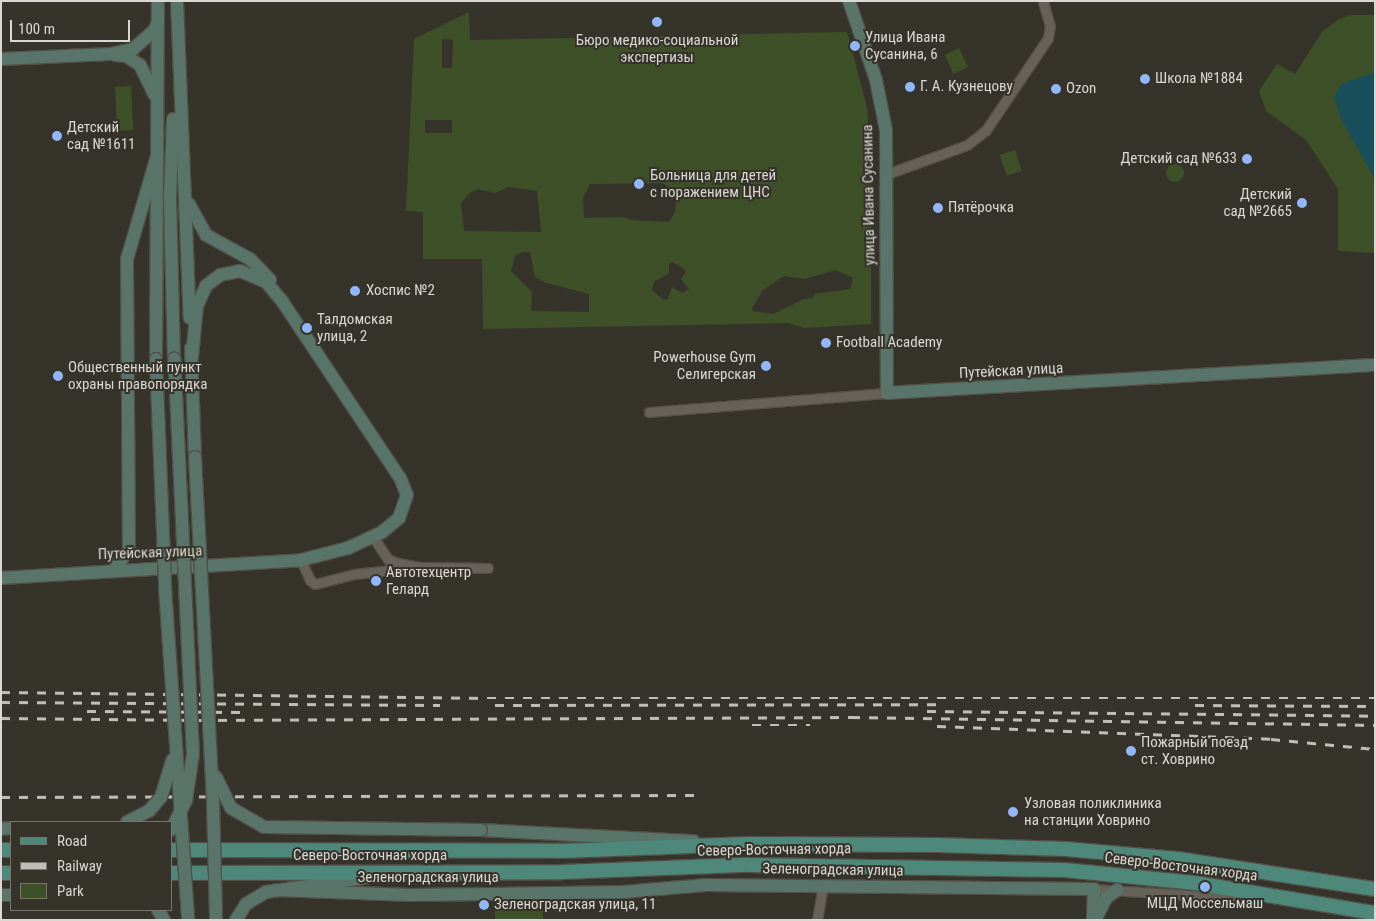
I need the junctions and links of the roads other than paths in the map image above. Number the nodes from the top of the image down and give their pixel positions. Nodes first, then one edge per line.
1 (158, 1) edge
2 (177, 1) edge
3 (849, 1) edge
4 (1043, 1) edge
5 (158, 21) junction
6 (177, 49) junction
7 (110, 54) junction
8 (1, 59) edge
9 (157, 105) junction
10 (156, 159) junction
11 (887, 174) junction
12 (183, 188) junction
13 (282, 301) junction
14 (192, 356) junction
15 (1375, 365) edge
16 (887, 393) junction
17 (648, 412) dead end
18 (373, 537) junction
19 (301, 560) junction
20 (420, 567) junction
21 (488, 568) dead end
22 (114, 570) junction
23 (1, 578) edge
24 (174, 725) junction
25 (209, 733) junction
26 (129, 821) edge
27 (172, 828) edge
28 (749, 844) junction
29 (172, 850) edge
30 (455, 871) junction
31 (172, 873) edge
32 (822, 886) junction
33 (1094, 889) junction
34 (1375, 889) edge
35 (276, 890) junction
36 (1117, 890) junction
37 (1375, 913) edge
38 (1375, 917) edge
39 (188, 920) edge
40 (216, 920) edge
41 (236, 920) edge
42 (818, 920) edge
43 (1094, 920) edge

1 - 5 main road
2 - 6 main road
3 - 11 main road, улица Ивана Сусанина
4 - 11 street
5 - 7 main road
5 - 9 main road
6 - 12 main road
6 - 27 main road, bridge
7 - 8 main road
7 - 9 main road
9 - 10 main road
10 - 22 main road
10 - 24 main road, bridge
11 - 16 main road, улица Ивана Сусанина
12 - 13 main road
12 - 14 main road
13 - 14 main road
13 - 18 main road, Путейская улица
14 - 25 main road, bridge
15 - 16 main road, Путейская улица
16 - 17 street, Путейская улица
18 - 19 main road, Путейская улица
18 - 20 street
19 - 20 street
19 - 22 main road, Путейская улица
20 - 21 street
22 - 23 main road, Путейская улица
24 - 26 main road, bridge
24 - 39 main road, bridge
25 - 28 main road, bridge
25 - 40 main road, bridge
28 - 29 main road, Северо-Восточная хорда
28 - 34 main road, Северо-Восточная хорда
30 - 31 main road, Северо-Восточная хорда
30 - 35 main road
30 - 37 main road, Северо-Восточная хорда
32 - 33 main road, Зеленоградская улица
32 - 35 main road, Зеленоградская улица
32 - 42 street
33 - 36 street, Зеленоградская улица
33 - 43 main road
35 - 41 main road
36 - 38 street, Зеленоградская улица
36 - 43 main road

